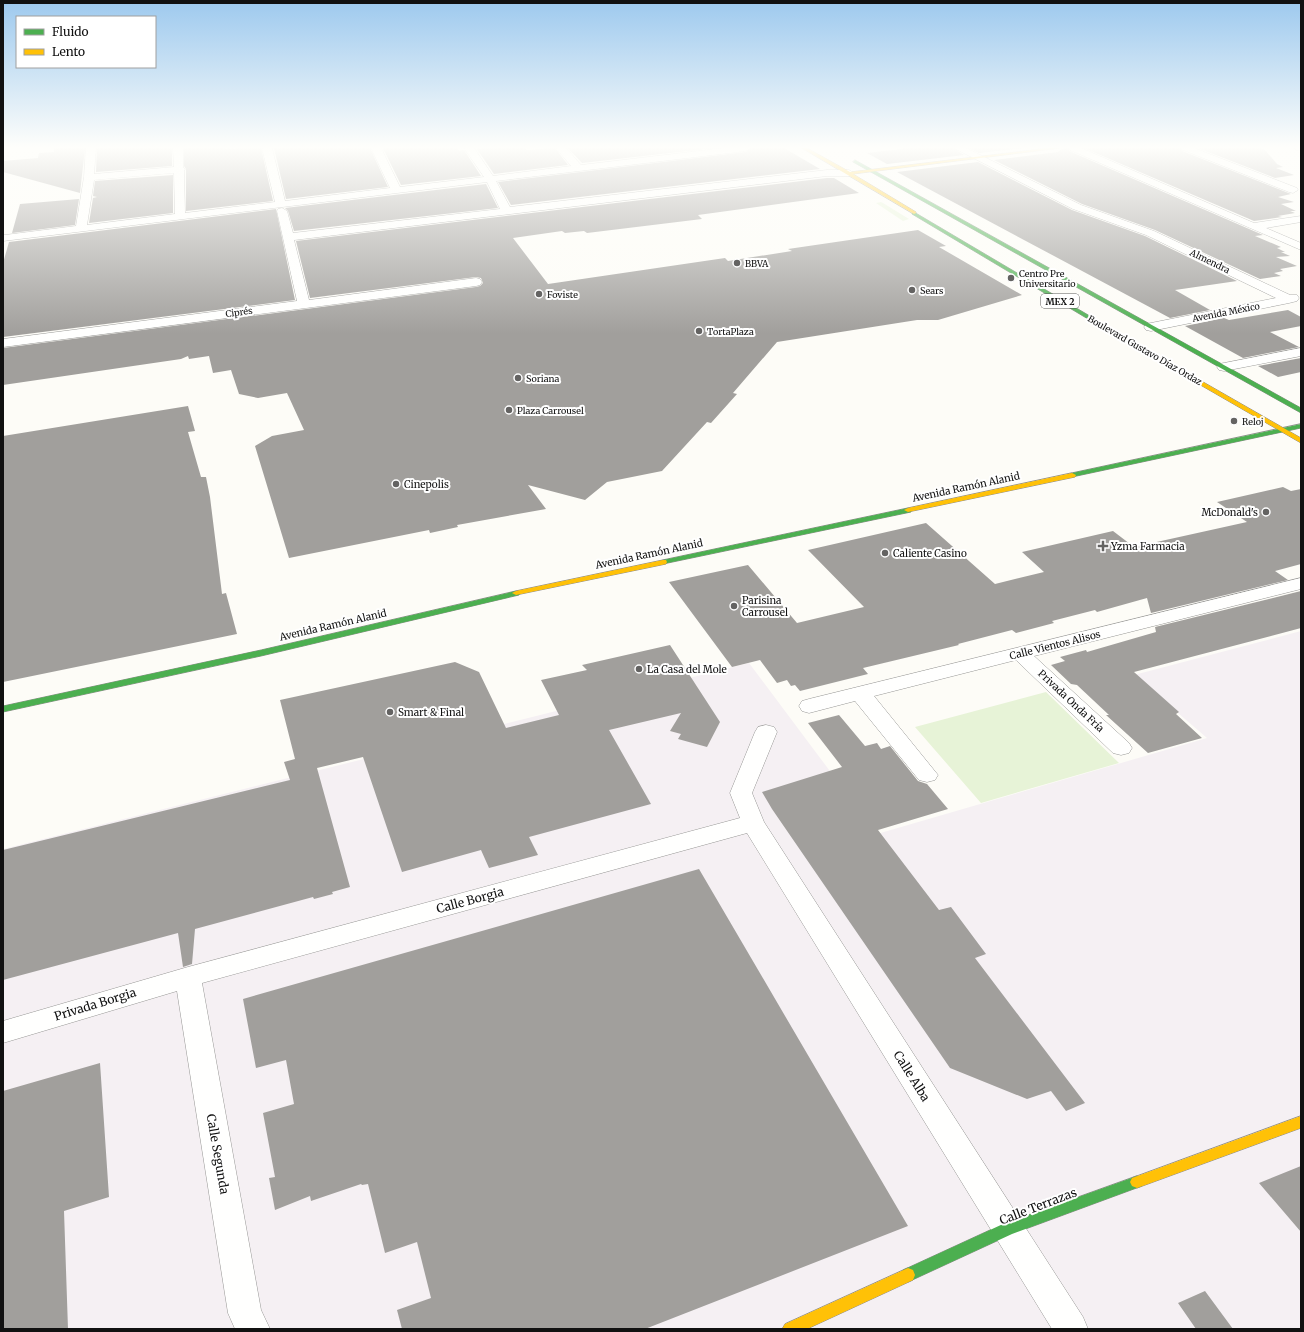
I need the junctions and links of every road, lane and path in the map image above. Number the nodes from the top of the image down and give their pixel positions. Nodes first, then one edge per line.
1 (84, 210) edge
2 (180, 210) edge
3 (250, 210) edge
4 (283, 210) edge
5 (514, 210) edge
6 (909, 210) edge
7 (943, 210) edge
8 (1083, 210) edge
9 (1217, 210) edge
10 (507, 211) joint
11 (180, 217) junction
12 (1301, 219) edge
13 (1254, 226) junction
14 (81, 229) junction
15 (288, 237) junction
16 (5, 238) dead end
17 (1301, 247) edge
18 (476, 282) dead end
19 (1295, 298) edge
20 (304, 303) junction
21 (1151, 327) junction
22 (3, 343) edge
23 (1301, 352) edge
24 (1224, 367) junction
25 (1301, 410) edge
26 (1301, 426) edge
27 (1282, 430) junction
28 (1301, 441) edge
29 (1301, 583) edge
30 (1020, 653) junction
31 (860, 693) junction
32 (809, 706) dead end
33 (3, 709) edge
34 (766, 732) dead end
35 (1121, 748) dead end
36 (927, 775) dead end
37 (753, 823) junction
38 (188, 977) junction
39 (3, 1032) edge
40 (1301, 1122) edge
41 (1008, 1229) junction
42 (253, 1329) edge
43 (790, 1329) edge
44 (1071, 1329) edge

1 - 14 street
2 - 11 street
3 - 11 street
4 - 15 street
5 - 10 street
6 - 27 main road, Boulevard Gustavo Díaz Ordaz / MEX 2
7 - 21 main road, MEX 2
8 - 19 street, Almendra
9 - 13 street
10 - 15 street
11 - 14 street
12 - 13 street
13 - 17 street
14 - 16 street
15 - 20 street
18 - 20 street, Ciprés
19 - 21 street, Avenida México
20 - 22 street, Ciprés
21 - 24 main road, MEX 2
23 - 24 street
24 - 25 main road, MEX 2
26 - 27 main road, Avenida Ramón Alanid
27 - 28 main road, Boulevard Gustavo Díaz Ordaz / MEX 2
27 - 33 main road, Avenida Ramón Alanid
29 - 30 street, Calle Vientos Alisos
30 - 31 street, Calle Vientos Alisos
30 - 35 street, Privada Onda Fría
31 - 32 street, Calle Vientos Alisos
31 - 36 street
34 - 37 street, Calle Alba
37 - 38 street, Calle Borgia
37 - 41 street, Calle Alba
38 - 39 street, Privada Borgia
38 - 42 street, Calle Segunda
40 - 41 main road, Calle Terrazas
41 - 43 main road, Calle Terrazas
41 - 44 street, Calle Alba

